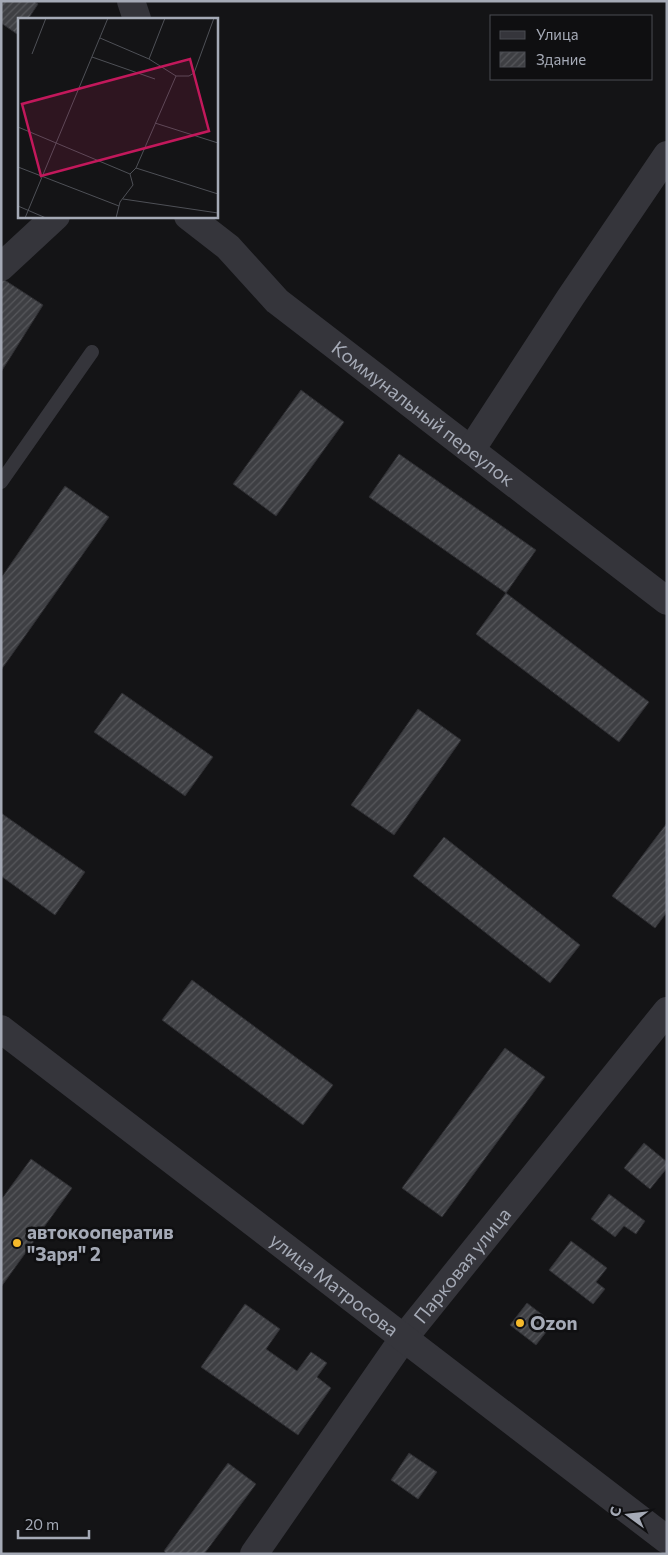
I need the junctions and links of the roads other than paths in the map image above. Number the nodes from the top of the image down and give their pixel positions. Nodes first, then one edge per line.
1 (130, 1) edge
2 (137, 18) edge
3 (667, 156) edge
4 (54, 218) edge
5 (191, 218) edge
6 (1, 267) edge
7 (92, 352) dead end
8 (471, 450) junction
9 (1, 482) edge
10 (667, 601) edge
11 (667, 1010) edge
12 (1, 1030) edge
13 (403, 1338) junction
14 (667, 1540) edge
15 (667, 1547) edge
16 (254, 1554) edge
17 (662, 1554) edge

1 - 2 street
3 - 8 street
4 - 6 street
5 - 8 street, Коммунальный переулок
7 - 9 lane
8 - 10 street, Коммунальный переулок
11 - 13 street, Парковая улица
12 - 13 street, улица Матросова
13 - 14 street, улица Матросова
13 - 16 street, Парковая улица
15 - 17 street

